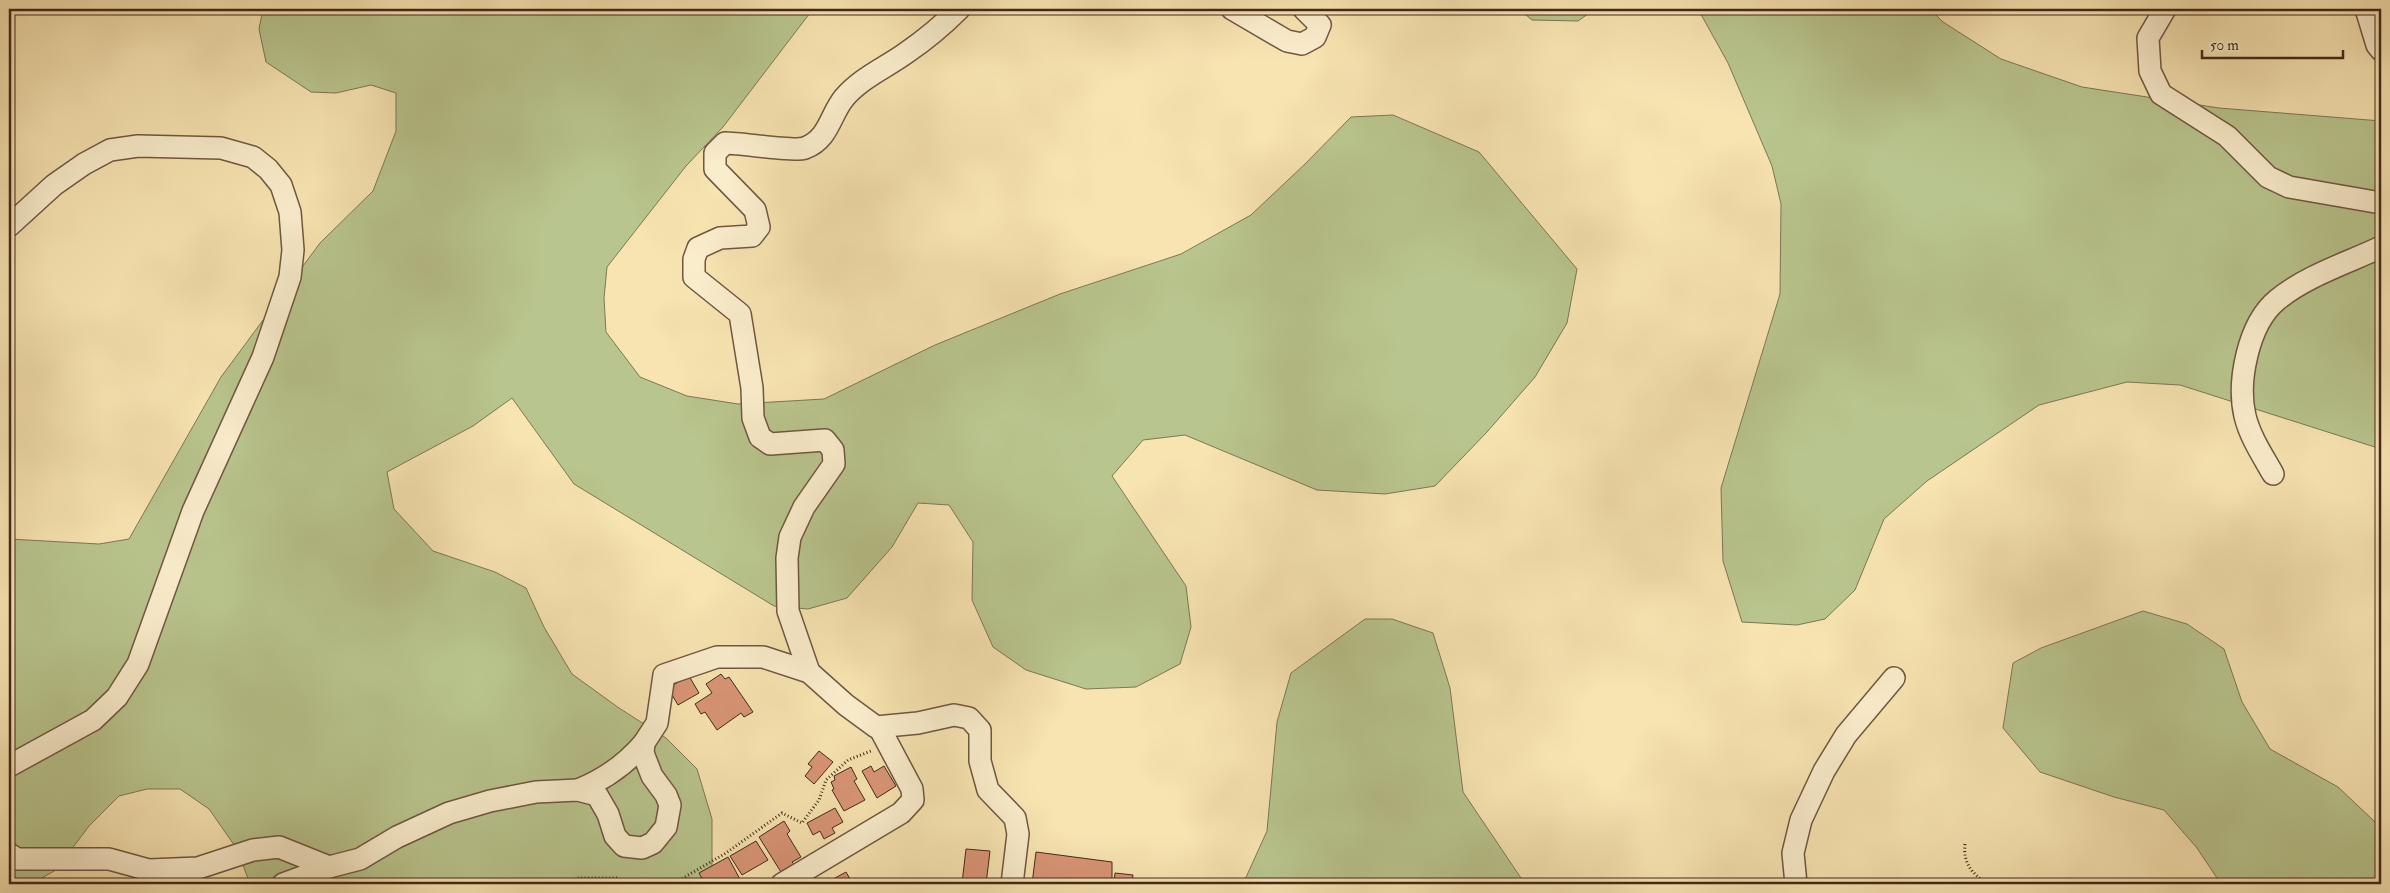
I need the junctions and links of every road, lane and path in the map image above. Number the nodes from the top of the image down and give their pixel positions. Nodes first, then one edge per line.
1 (959, 9) edge
2 (1232, 9) edge
3 (1304, 9) edge
4 (2165, 9) edge
5 (2366, 9) edge
6 (2381, 50) edge
7 (2381, 203) edge
8 (9, 226) edge
9 (2381, 247) edge
10 (2273, 474) dead end
11 (809, 672) junction
12 (1894, 678) dead end
13 (883, 735) junction
14 (644, 743) junction
15 (9, 766) edge
16 (578, 790) junction
17 (1965, 844) dead end
18 (9, 854) edge
19 (328, 867) junction
20 (794, 881) edge
21 (283, 884) edge
22 (565, 884) edge
23 (623, 884) edge
24 (673, 884) edge
25 (1012, 884) edge
26 (1796, 884) edge
27 (1987, 884) edge

1 - 11 street
2 - 3 street
4 - 7 street
5 - 6 street
8 - 15 street
9 - 10 street
11 - 13 street
11 - 14 street
12 - 26 street
13 - 20 street
13 - 24 path
13 - 25 street
14 - 16 street
14 - 16 street
16 - 19 street
17 - 27 path
18 - 19 street
19 - 21 street
22 - 23 path

